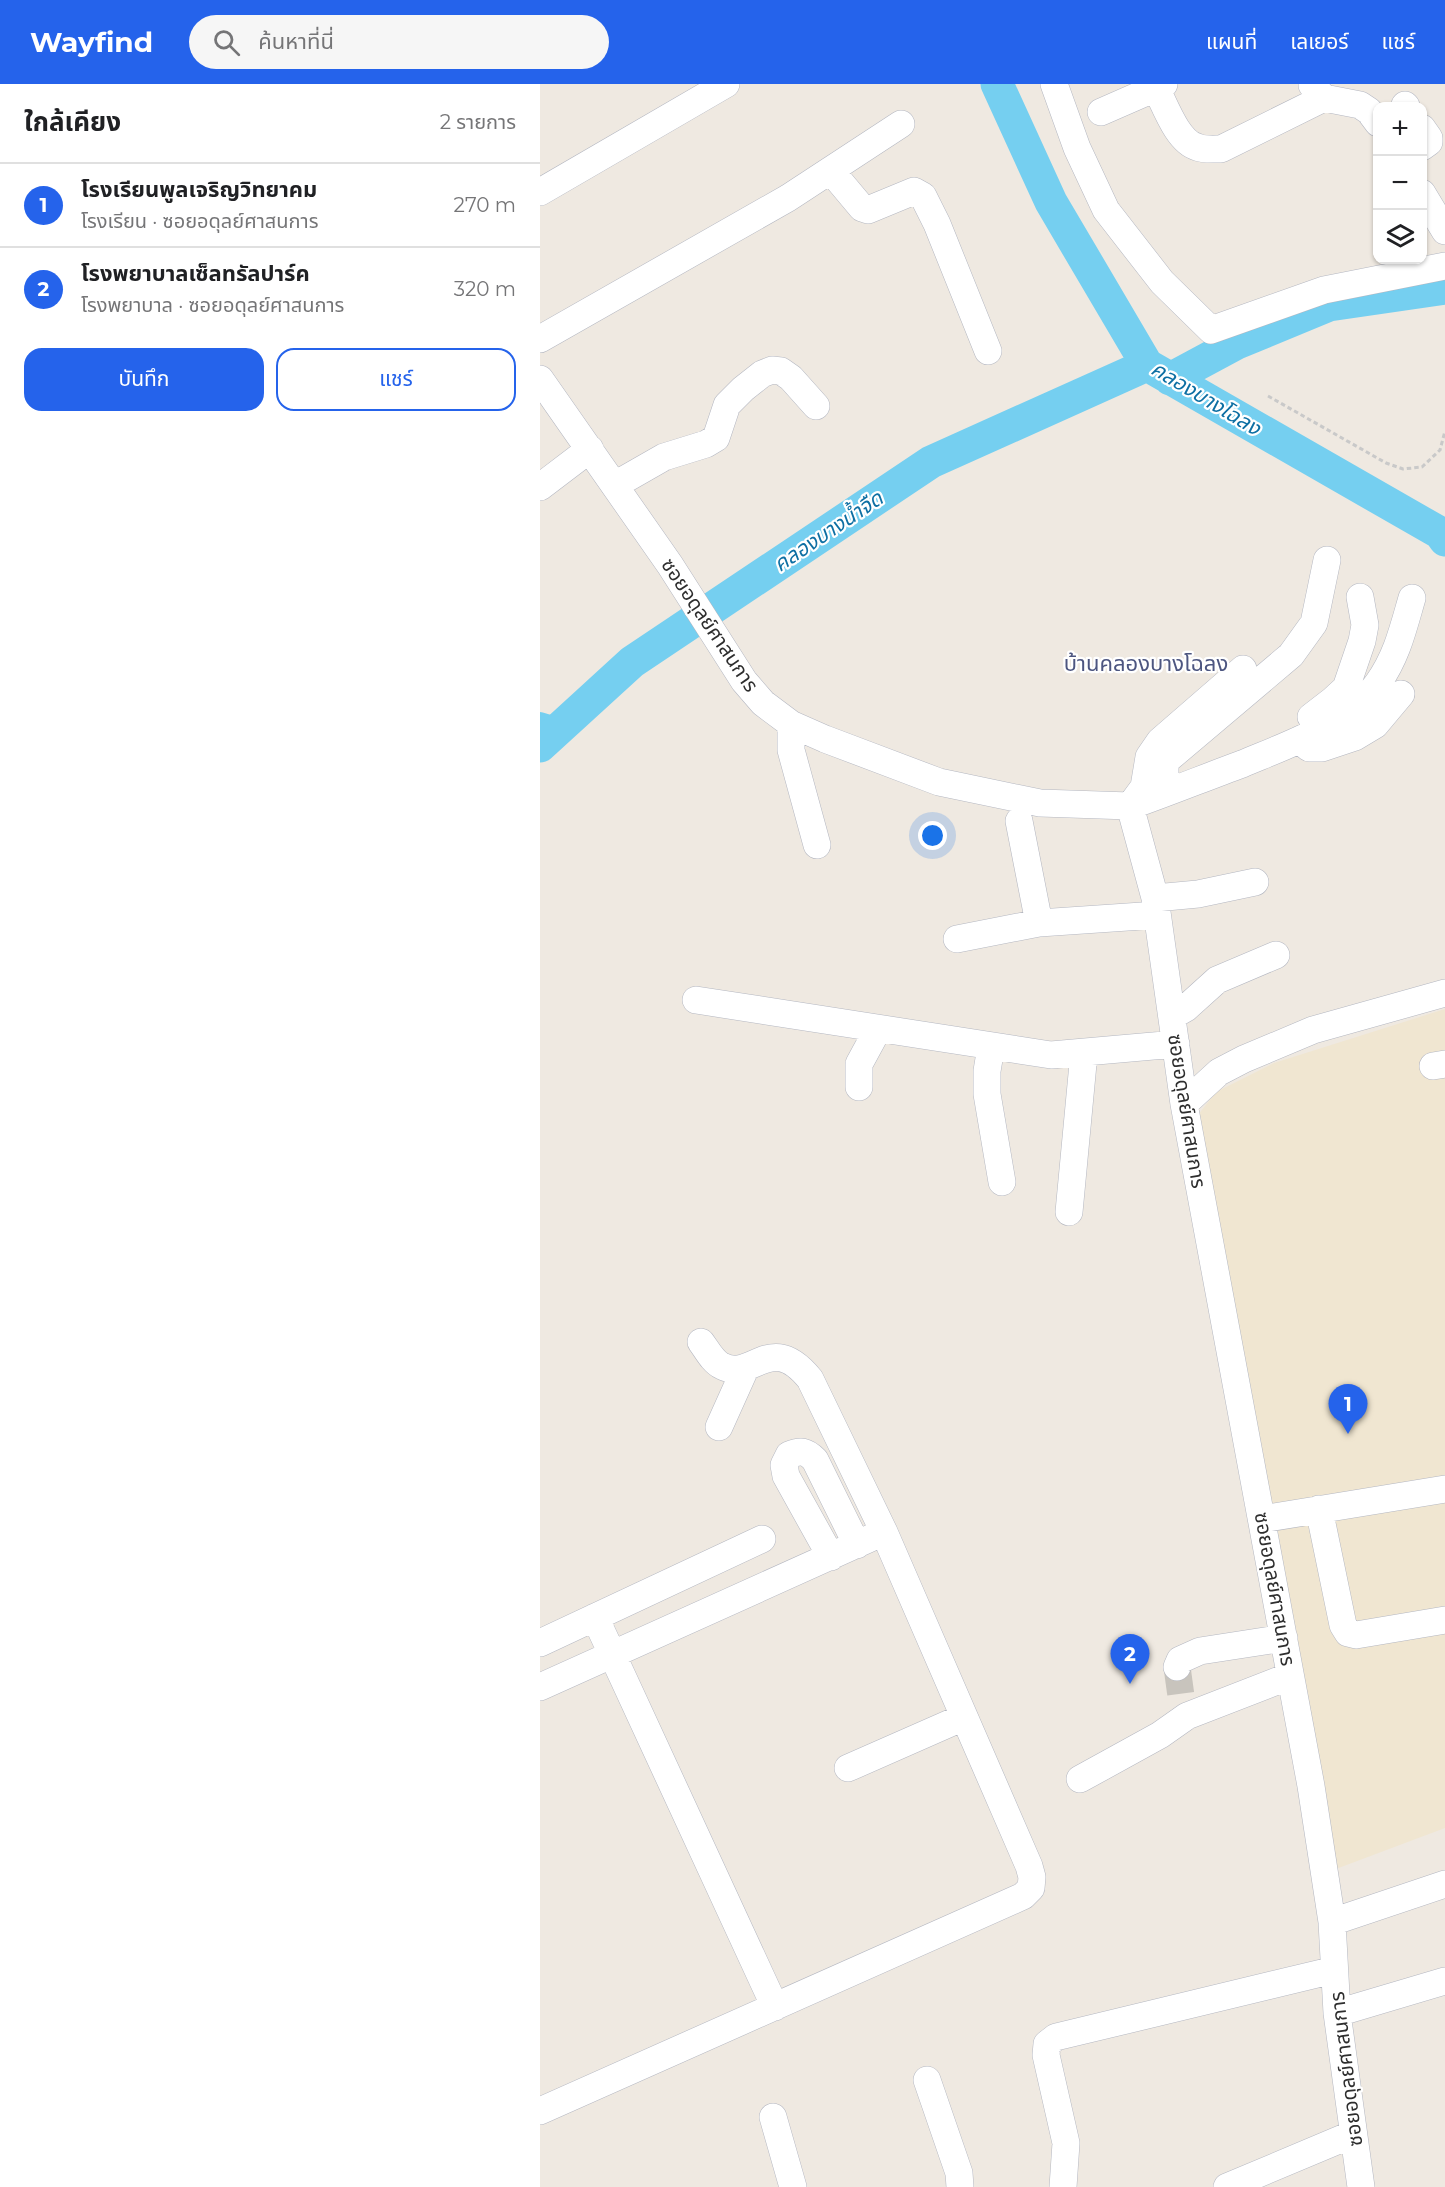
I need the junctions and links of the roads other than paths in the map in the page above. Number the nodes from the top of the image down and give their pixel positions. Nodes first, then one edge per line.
1 (726, 84) edge
2 (1054, 84) edge
3 (1160, 86) edge
4 (1318, 91) edge
5 (1101, 112) dead end
6 (1373, 117) edge
7 (901, 124) dead end
8 (831, 171) junction
9 (540, 192) edge
10 (1427, 201) edge
11 (1445, 231) edge
12 (1445, 266) edge
13 (540, 339) edge
14 (988, 351) dead end
15 (540, 378) edge
16 (816, 406) dead end
17 (590, 449) junction
18 (615, 485) junction
19 (540, 487) edge
20 (1327, 560) dead end
21 (1360, 597) dead end
22 (1412, 598) dead end
23 (1243, 669) dead end
24 (1401, 694) dead end
25 (791, 724) junction
26 (1299, 740) junction
27 (1146, 791) junction
28 (1019, 821) dead end
29 (817, 845) dead end
30 (1255, 882) dead end
31 (1156, 906) junction
32 (1039, 923) junction
33 (957, 939) dead end
34 (1276, 955) dead end
35 (1445, 993) edge
36 (696, 1000) dead end
37 (1172, 1016) junction
38 (878, 1029) junction
39 (1176, 1044) junction
40 (992, 1047) junction
41 (1084, 1053) junction
42 (859, 1087) dead end
43 (1184, 1104) junction
44 (1002, 1182) dead end
45 (1069, 1212) dead end
46 (701, 1342) dead end
47 (746, 1366) junction
48 (718, 1427) dead end
49 (1445, 1489) edge
50 (1319, 1509) junction
51 (1262, 1519) junction
52 (884, 1532) junction
53 (762, 1539) dead end
54 (857, 1545) junction
55 (831, 1557) junction
56 (595, 1617) junction
57 (1445, 1620) edge
58 (1284, 1638) junction
59 (540, 1643) edge
60 (612, 1655) junction
61 (1177, 1667) dead end
62 (1290, 1676) junction
63 (540, 1687) edge
64 (964, 1716) junction
65 (848, 1768) dead end
66 (1080, 1779) dead end
67 (1445, 1884) edge
68 (1332, 1922) junction
69 (1334, 1971) junction
70 (1445, 1981) edge
71 (775, 2007) junction
72 (1337, 2013) junction
73 (927, 2080) dead end
74 (540, 2111) edge
75 (773, 2117) dead end
76 (1353, 2134) junction
77 (793, 2187) edge
78 (960, 2187) edge
79 (1063, 2187) edge
80 (1227, 2187) edge
81 (1361, 2187) edge

1 - 9 street
2 - 12 street
3 - 4 street
3 - 5 street
4 - 6 street
7 - 8 street
8 - 13 street
8 - 14 street
10 - 11 street
15 - 17 street, ซอยอดุลย์ศาสนการ
16 - 18 street
17 - 18 street, ซอยอดุลย์ศาสนการ
17 - 19 street
18 - 25 street, ซอยอดุลย์ศาสนการ
20 - 27 street
21 - 27 street
22 - 26 street
23 - 27 street
24 - 26 street
25 - 27 street, ซอยอดุลย์ศาสนการ
25 - 29 street
26 - 27 street
27 - 31 street, ซอยอดุลย์ศาสนการ
28 - 32 street
30 - 31 street
31 - 32 street
31 - 37 street, ซอยอดุลย์ศาสนการ
32 - 33 street
34 - 37 street
35 - 43 street
36 - 38 street
37 - 39 street, ซอยอดุลย์ศาสนการ
38 - 40 street
38 - 42 street
39 - 41 street
39 - 43 street, ซอยอดุลย์ศาสนการ
40 - 41 street
40 - 44 street
41 - 45 street
43 - 51 street, ซอยอดุลย์ศาสนการ
46 - 47 street
47 - 48 street
47 - 52 street
49 - 50 street
50 - 51 street
50 - 57 street
51 - 58 street, ซอยอดุลย์ศาสนการ
52 - 54 street
52 - 64 street
53 - 56 street
54 - 55 street
54 - 55 street
55 - 60 street
56 - 59 street
56 - 60 street
58 - 61 street
58 - 62 street, ซอยอดุลย์ศาสนการ
60 - 63 street
60 - 71 street
62 - 66 street
62 - 68 street, ซอยอดุลย์ศาสนการ
64 - 65 street
64 - 71 street
67 - 68 street
68 - 69 street, ซอยอดุลย์ศาสนการ
69 - 72 street, ซอยอดุลย์ศาสนการ
69 - 79 street
70 - 72 street
71 - 74 street
72 - 76 street, ซอยอดุลย์ศาสนการ
73 - 78 street
75 - 77 street
76 - 80 street
76 - 81 street, ซอยอดุลย์ศาสนการ

